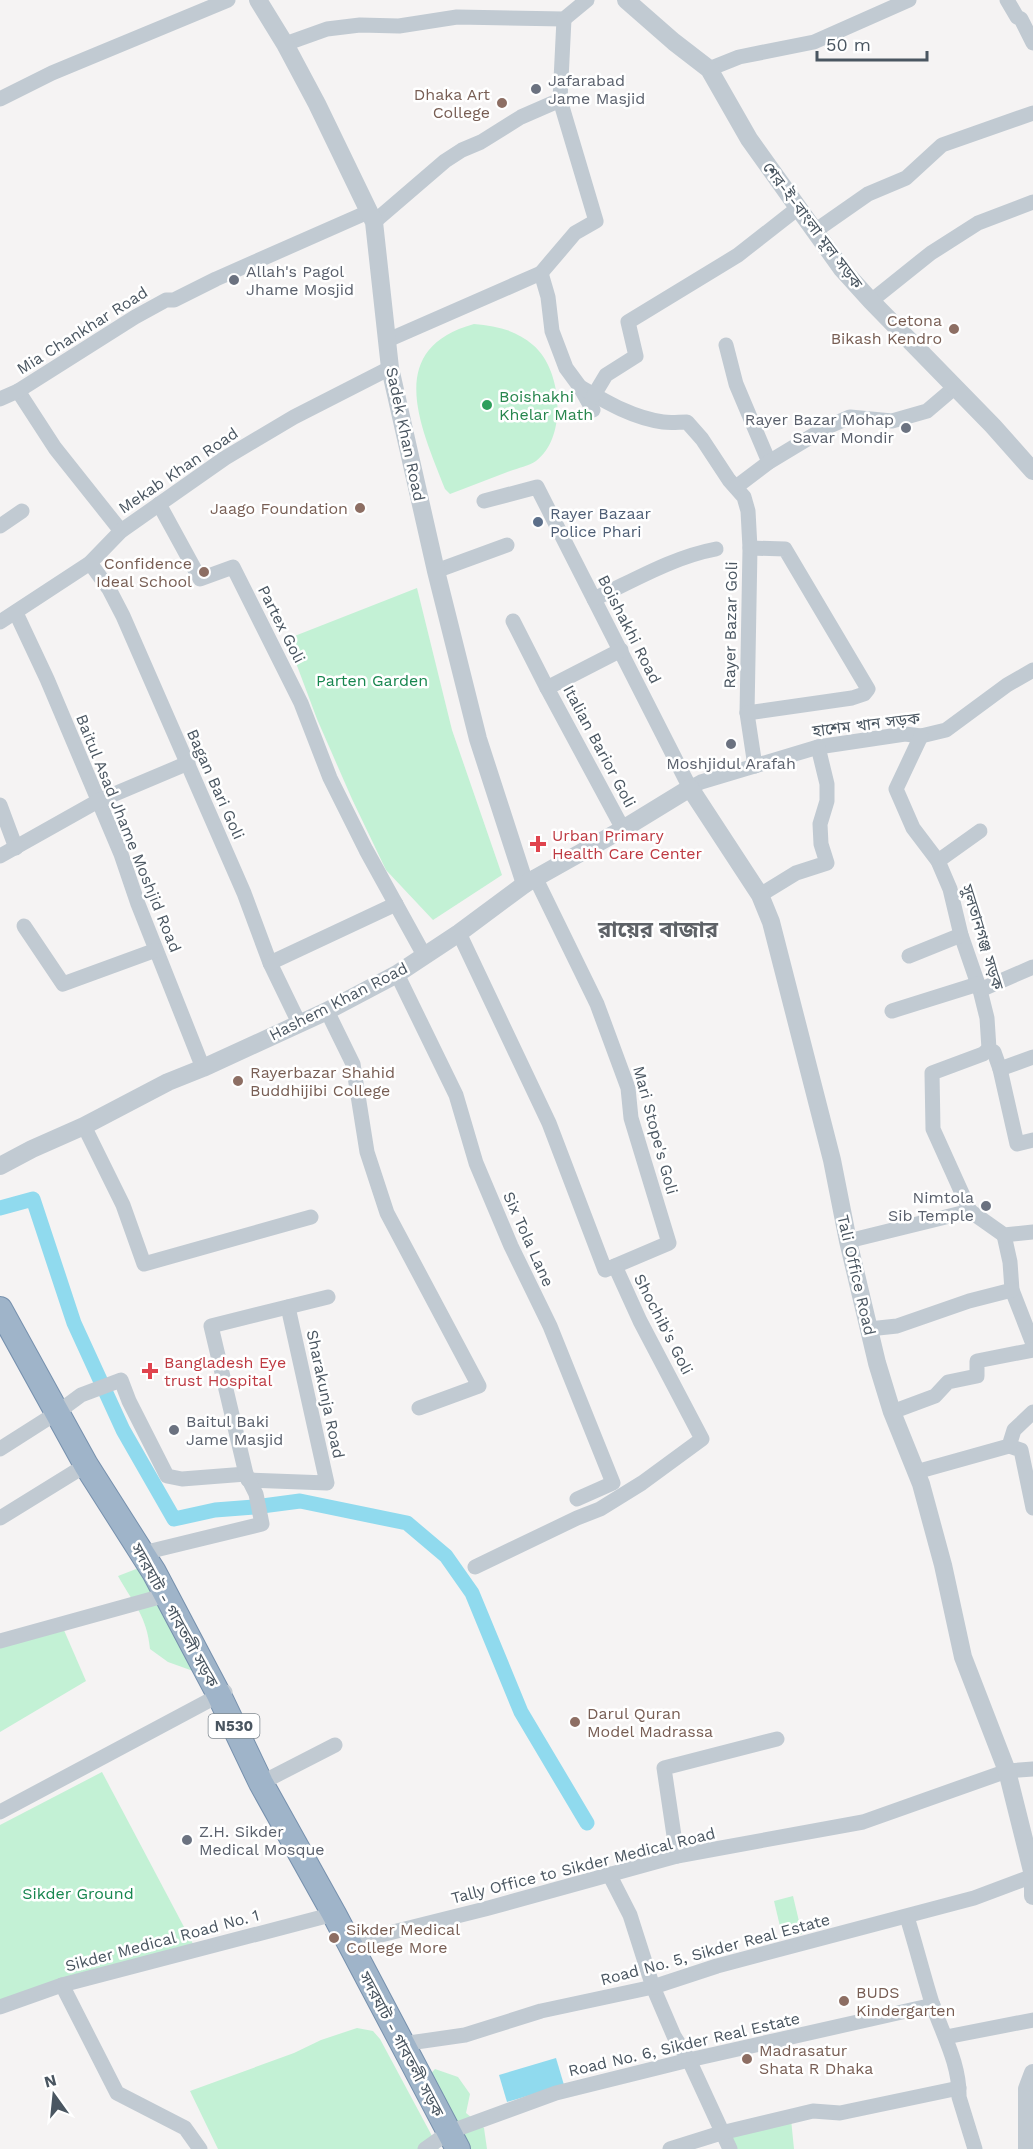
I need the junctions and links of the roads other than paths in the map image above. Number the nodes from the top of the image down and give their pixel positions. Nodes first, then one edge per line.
1 (228, 0) edge
2 (258, 0) edge
3 (587, 0) edge
4 (626, 0) edge
5 (909, 0) edge
6 (1007, 0) edge
7 (564, 19) junction
8 (1033, 43) edge
9 (285, 44) junction
10 (709, 69) junction
11 (0, 99) edge
12 (560, 100) junction
13 (1033, 113) edge
14 (1033, 202) edge
15 (798, 207) junction
16 (371, 217) junction
17 (815, 231) junction
18 (542, 273) junction
19 (871, 301) junction
20 (388, 340) junction
21 (726, 345) dead end
22 (390, 368) junction
23 (954, 388) junction
24 (18, 391) junction
25 (0, 399) edge
26 (593, 403) junction
27 (769, 462) junction
28 (1033, 471) edge
29 (736, 486) junction
30 (484, 501) dead end
31 (159, 504) junction
32 (22, 511) dead end
33 (0, 526) edge
34 (121, 531) junction
35 (507, 544) dead end
36 (750, 548) junction
37 (716, 549) dead end
38 (90, 563) junction
39 (435, 571) junction
40 (594, 600) junction
41 (16, 613) junction
42 (513, 621) dead end
43 (0, 622) edge
44 (621, 650) junction
45 (1033, 670) edge
46 (547, 688) junction
47 (747, 713) junction
48 (921, 736) junction
49 (818, 747) junction
50 (188, 763) junction
51 (755, 766) junction
52 (690, 788) junction
53 (98, 801) junction
54 (0, 805) edge
55 (623, 829) junction
56 (980, 831) dead end
57 (16, 848) junction
58 (0, 856) edge
59 (938, 861) junction
60 (530, 880) junction
61 (760, 895) junction
62 (396, 904) junction
63 (24, 927) dead end
64 (459, 933) junction
65 (961, 935) junction
66 (156, 950) junction
67 (424, 955) junction
68 (909, 956) dead end
69 (270, 963) junction
70 (1033, 967) edge
71 (397, 974) junction
72 (979, 987) junction
73 (327, 1011) junction
74 (892, 1011) dead end
75 (299, 1023) junction
76 (989, 1049) junction
77 (1033, 1057) edge
78 (203, 1068) junction
79 (1000, 1069) junction
80 (84, 1126) junction
81 (1033, 1140) edge
82 (0, 1166) edge
83 (970, 1211) junction
84 (311, 1217) dead end
85 (1033, 1232) edge
86 (1004, 1235) junction
87 (848, 1241) junction
88 (615, 1266) junction
89 (1012, 1290) junction
90 (328, 1297) dead end
91 (288, 1306) junction
92 (0, 1309) edge
93 (869, 1329) junction
94 (1033, 1344) edge
95 (1033, 1350) edge
96 (419, 1408) dead end
97 (58, 1412) junction
98 (892, 1412) junction
99 (1033, 1412) edge
100 (1009, 1446) junction
101 (0, 1449) edge
102 (86, 1465) junction
103 (916, 1472) junction
104 (247, 1477) junction
105 (577, 1499) dead end
106 (1033, 1508) edge
107 (0, 1518) edge
108 (143, 1552) junction
109 (475, 1567) dead end
110 (168, 1594) junction
111 (0, 1641) edge
112 (222, 1694) junction
113 (777, 1739) dead end
114 (335, 1745) dead end
115 (1033, 1768) edge
116 (1007, 1771) junction
117 (261, 1783) junction
118 (0, 1812) edge
119 (677, 1856) junction
120 (609, 1874) junction
121 (1033, 1876) edge
122 (1033, 1896) edge
123 (334, 1914) junction
124 (908, 1917) junction
125 (349, 1943) junction
126 (62, 1985) junction
127 (653, 1987) junction
128 (933, 2005) junction
129 (0, 2007) edge
130 (1033, 2020) edge
131 (946, 2037) junction
132 (402, 2044) junction
133 (689, 2060) junction
134 (1033, 2073) edge
135 (959, 2088) junction
136 (722, 2133) junction
137 (453, 2140) edge
138 (200, 2149) edge
139 (425, 2149) edge
140 (670, 2149) edge
141 (730, 2149) edge
142 (975, 2149) edge
143 (1026, 2149) edge

1 - 11 street
2 - 9 street, Sadek Khan Road
3 - 7 street
4 - 10 street, শের-ই-বাংলা মূল সড়ক
5 - 10 street
6 - 8 street
7 - 9 street
7 - 12 street
9 - 16 street, Sadek Khan Road
10 - 15 street, শের-ই-বাংলা মূল সড়ক
12 - 16 street, Mia Chankhar Road
12 - 18 street
13 - 17 street
14 - 19 street
15 - 17 street, শের-ই-বাংলা মূল সড়ক
15 - 26 street
16 - 20 street, Sadek Khan Road
16 - 24 street, Mia Chankhar Road
17 - 19 street, শের-ই-বাংলা মূল সড়ক
18 - 20 street
18 - 26 street
19 - 23 street, শের-ই-বাংলা মূল সড়ক
20 - 22 street, Sadek Khan Road
21 - 27 street
22 - 31 street, Mekab Khan Road
22 - 39 street, Sadek Khan Road
23 - 27 street
23 - 28 street, শের-ই-বাংলা মূল সড়ক
24 - 25 street, Mia Chankhar Road
24 - 34 street
26 - 29 street, Rayer Bazar Goli
27 - 29 street
29 - 36 street, Rayer Bazar Goli
30 - 40 street, Boishakhi Road
31 - 34 street, Mekab Khan Road
31 - 62 street, Partex Goli
32 - 33 street
34 - 38 street, Mekab Khan Road
35 - 39 street
36 - 47 street, Rayer Bazar Goli
36 - 47 street
37 - 40 street
38 - 41 street, Mekab Khan Road
38 - 50 street, Bagan Bari Goli
39 - 60 street, Sadek Khan Road
40 - 44 street, Boishakhi Road
41 - 43 street, Mekab Khan Road
41 - 53 street, Baitul Asad Jhame Moshjid Road
42 - 46 street
44 - 46 street, Italian Barior Goli
44 - 52 street, Boishakhi Road
45 - 48 street, হাশেম খান সড়ক
46 - 55 street, Italian Barior Goli
47 - 51 street, Rayer Bazar Goli
48 - 49 street, হাশেম খান সড়ক
48 - 59 street, সুলতানগঞ্জ সড়ক
49 - 51 street, হাশেম খান সড়ক
49 - 61 street
50 - 53 street
50 - 69 street, Bagan Bari Goli
51 - 52 street, হাশেম খান সড়ক
52 - 55 street, Hashem Khan Road
52 - 61 street, Tali Office Road
53 - 57 street
53 - 66 street, Baitul Asad Jhame Moshjid Road
54 - 57 street
55 - 60 street, Hashem Khan Road
56 - 59 street
57 - 58 street
59 - 65 street, সুলতানগঞ্জ সড়ক
60 - 64 street, Hashem Khan Road
60 - 88 street, Mari Stope's Goli
61 - 87 street, Tali Office Road
62 - 67 street, Partex Goli
62 - 69 street
63 - 66 street
64 - 67 street, Hashem Khan Road
64 - 88 street, Shochib's Goli
65 - 68 street
65 - 72 street, সুলতানগঞ্জ সড়ক
66 - 78 street, Baitul Asad Jhame Moshjid Road
67 - 71 street, Hashem Khan Road
69 - 75 street, Bagan Bari Goli
70 - 72 street
71 - 73 street, Hashem Khan Road
71 - 105 street, Six Tola Lane
72 - 74 street
72 - 76 street, সুলতানগঞ্জ সড়ক
73 - 75 street, Hashem Khan Road
73 - 96 street
75 - 78 street, Hashem Khan Road
76 - 79 street, সুলতানগঞ্জ সড়ক
76 - 83 street
77 - 79 street
78 - 80 street, Hashem Khan Road
79 - 81 street, সুলতানগঞ্জ সড়ক
80 - 82 street, Hashem Khan Road
80 - 84 street
83 - 86 street
83 - 87 street
85 - 86 street
86 - 89 street
87 - 93 street, Tali Office Road
88 - 109 street, Shochib's Goli
89 - 93 street
89 - 94 street
90 - 91 street
91 - 104 street
91 - 104 street, Sharakunja Road
92 - 97 highway, সদরঘাট - গাবতলী সড়ক / N530
93 - 98 street, Tali Office Road
95 - 98 street
97 - 101 street
97 - 102 highway, সদরঘাট - গাবতলী সড়ক / N530
97 - 104 street
98 - 103 street, Tali Office Road
99 - 100 street
100 - 103 street
100 - 106 street
102 - 107 street
102 - 108 highway, সদরঘাট - গাবতলী সড়ক / N530
103 - 116 street, Tali Office Road
104 - 108 street
108 - 110 highway, সদরঘাট - গাবতলী সড়ক / N530
110 - 111 street
110 - 112 highway, সদরঘাট - গাবতলী সড়ক / N530
112 - 117 highway, সদরঘাট - গাবতলী সড়ক / N530
112 - 118 street
113 - 119 street
114 - 117 street
115 - 116 street, Tally Office to Sikder Medical Road
116 - 119 street, Tally Office to Sikder Medical Road
116 - 121 street, Tali Office Road
117 - 123 highway, সদরঘাট - গাবতলী সড়ক / N530
119 - 120 street, Tally Office to Sikder Medical Road
120 - 125 street, Tally Office to Sikder Medical Road
120 - 127 street
121 - 122 street, Tali Office Road
121 - 124 street, Road No. 5, Sikder Real Estate
123 - 125 highway, সদরঘাট - গাবতলী সড়ক / N530
123 - 126 street, Sikder Medical Road No. 1
124 - 127 street, Road No. 5, Sikder Real Estate
124 - 128 street
125 - 132 highway, সদরঘাট - গাবতলী সড়ক / N530
126 - 129 street, Sikder Medical Road No. 1
126 - 138 street
127 - 132 street, Road No. 5, Sikder Real Estate
127 - 133 street
128 - 131 street
128 - 133 street, Road No. 6, Sikder Real Estate
130 - 131 street
131 - 135 street
132 - 137 highway, সদরঘাট - গাবতলী সড়ক / N530
133 - 136 street
133 - 137 street, Road No. 6, Sikder Real Estate
134 - 143 street
135 - 136 street
135 - 142 street
136 - 140 street
136 - 141 street
137 - 139 street, Road No. 6, Sikder Real Estate

